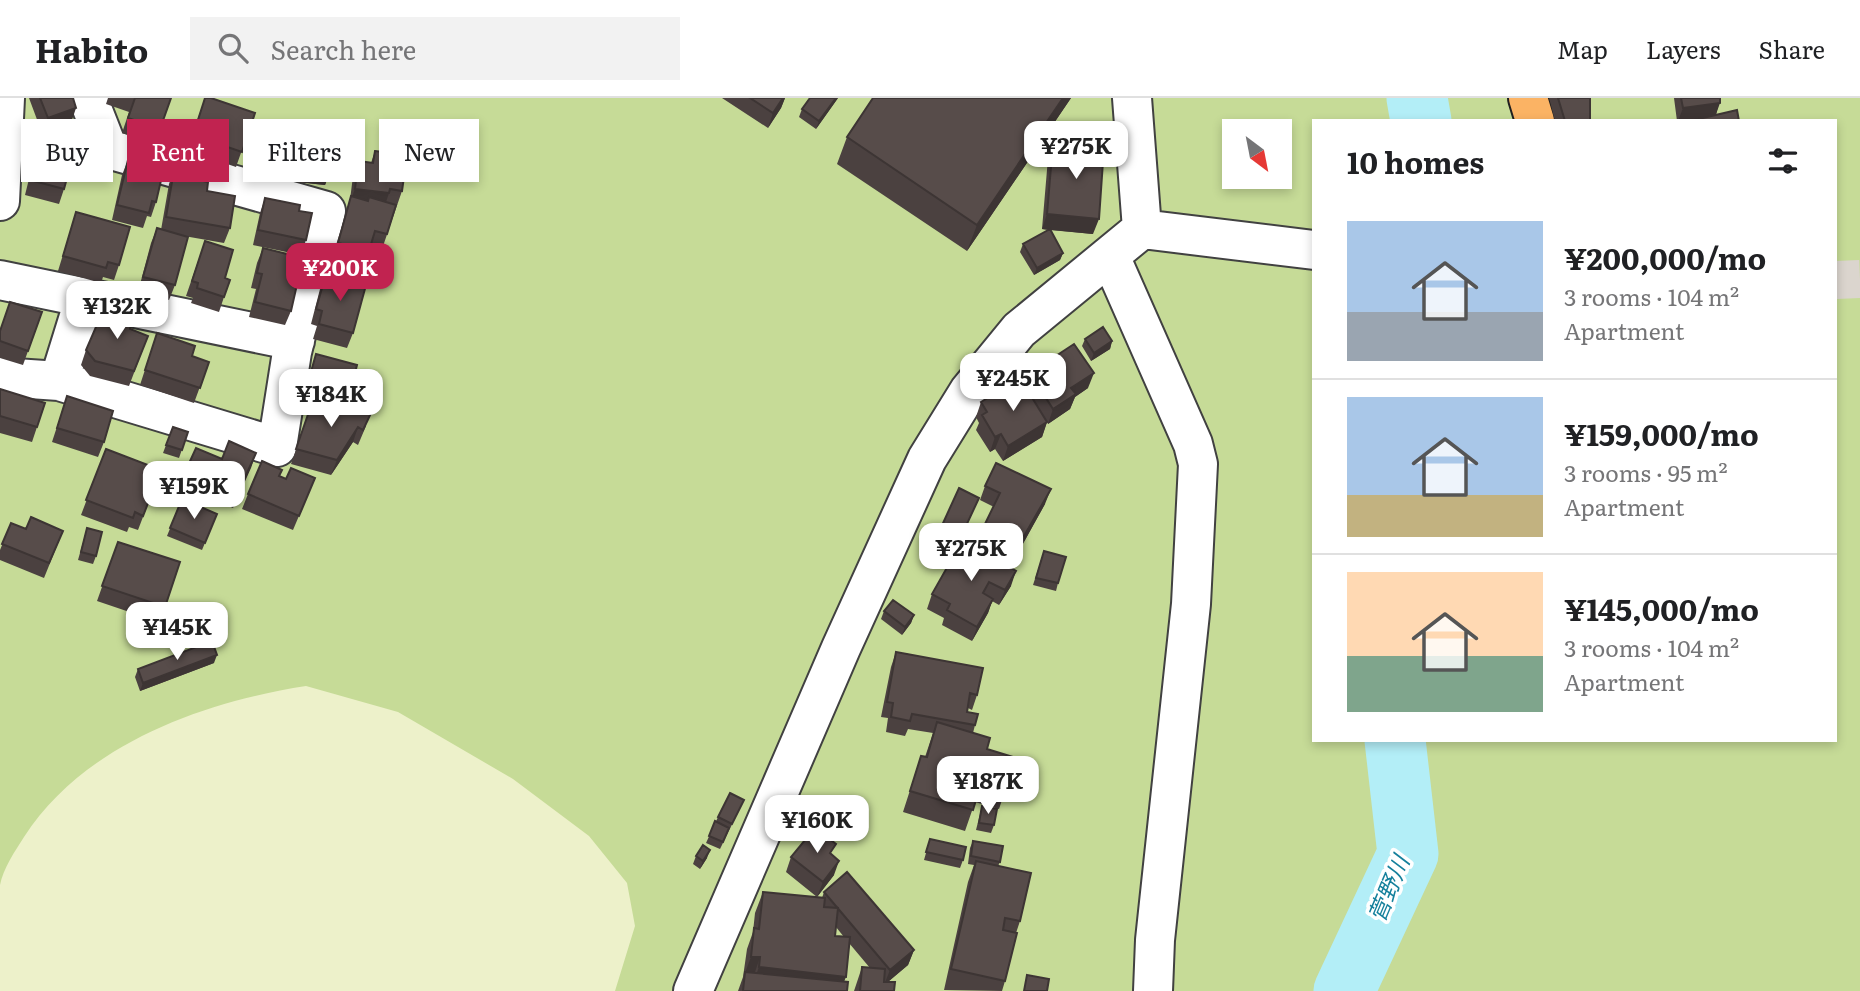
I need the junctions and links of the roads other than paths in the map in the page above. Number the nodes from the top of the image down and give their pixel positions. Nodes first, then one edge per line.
1 (5, 98) edge
2 (88, 98) edge
3 (1132, 98) edge
4 (1528, 98) edge
5 (1534, 119) edge
6 (0, 201) edge
7 (1142, 229) junction
8 (1312, 250) edge
9 (1110, 256) junction
10 (0, 280) edge
11 (85, 297) junction
12 (295, 341) junction
13 (0, 377) edge
14 (59, 381) junction
15 (713, 974) edge
16 (693, 991) edge
17 (1153, 991) edge

1 - 6 street
2 - 12 street
3 - 7 street
4 - 5 main road
7 - 8 street
7 - 9 street
9 - 15 street
9 - 17 street
10 - 11 street
11 - 12 street
11 - 14 street
12 - 14 street
13 - 14 street
15 - 16 street

